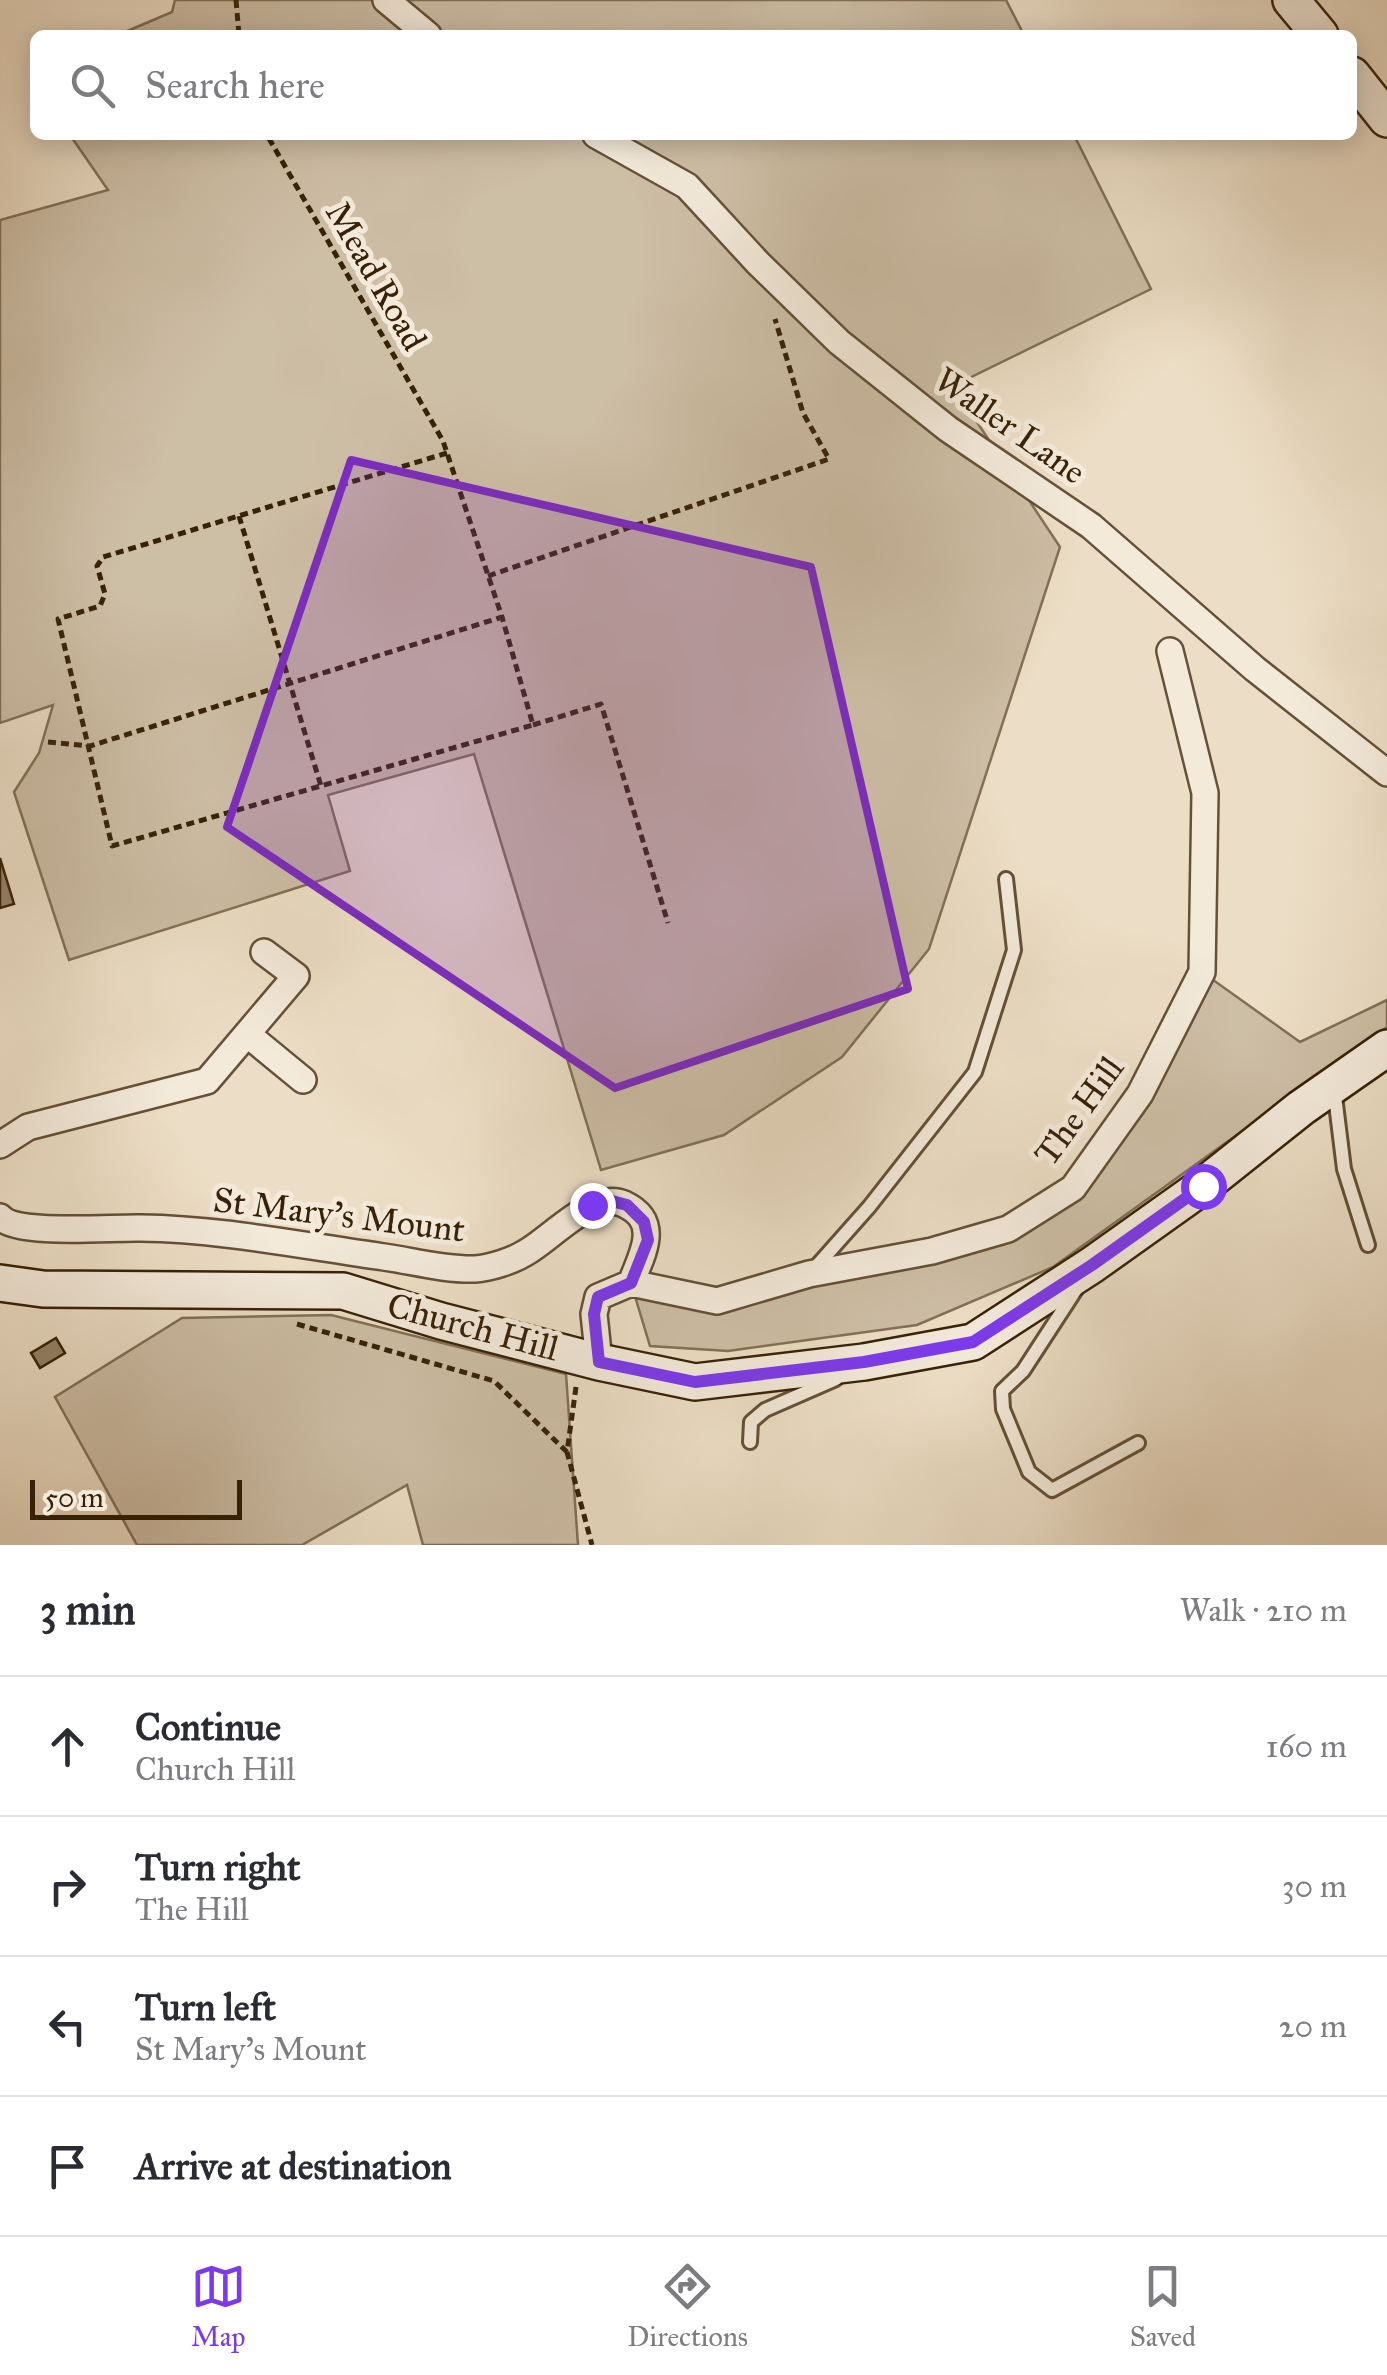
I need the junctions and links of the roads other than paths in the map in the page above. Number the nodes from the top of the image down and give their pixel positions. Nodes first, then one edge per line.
1 (386, 0) edge
2 (1291, 0) edge
3 (422, 30) edge
4 (1316, 30) edge
5 (1357, 81) edge
6 (1387, 119) edge
7 (605, 140) edge
8 (1170, 651) dead end
9 (1387, 774) edge
10 (1006, 879) dead end
11 (264, 952) dead end
12 (247, 1034) junction
13 (1387, 1048) edge
14 (303, 1080) dead end
15 (1334, 1085) junction
16 (0, 1145) edge
17 (0, 1216) edge
18 (1368, 1245) dead end
19 (1092, 1265) junction
20 (809, 1274) junction
21 (0, 1282) edge
22 (631, 1283) junction
23 (590, 1359) junction
24 (864, 1362) junction
25 (750, 1442) dead end
26 (1138, 1443) dead end

1 - 3 street
2 - 4 main road
5 - 6 main road
7 - 9 street, Waller Lane
8 - 20 street, The Hill
10 - 20 lane
11 - 12 street
12 - 14 street
12 - 16 street
13 - 15 main road, Church Hill
15 - 18 lane
15 - 19 main road, Church Hill
17 - 22 street, St Mary's Mount
19 - 24 main road, Church Hill
19 - 26 lane
20 - 22 street, The Hill
21 - 23 main road, Church Hill
22 - 23 street
23 - 24 main road, Church Hill
24 - 25 lane

